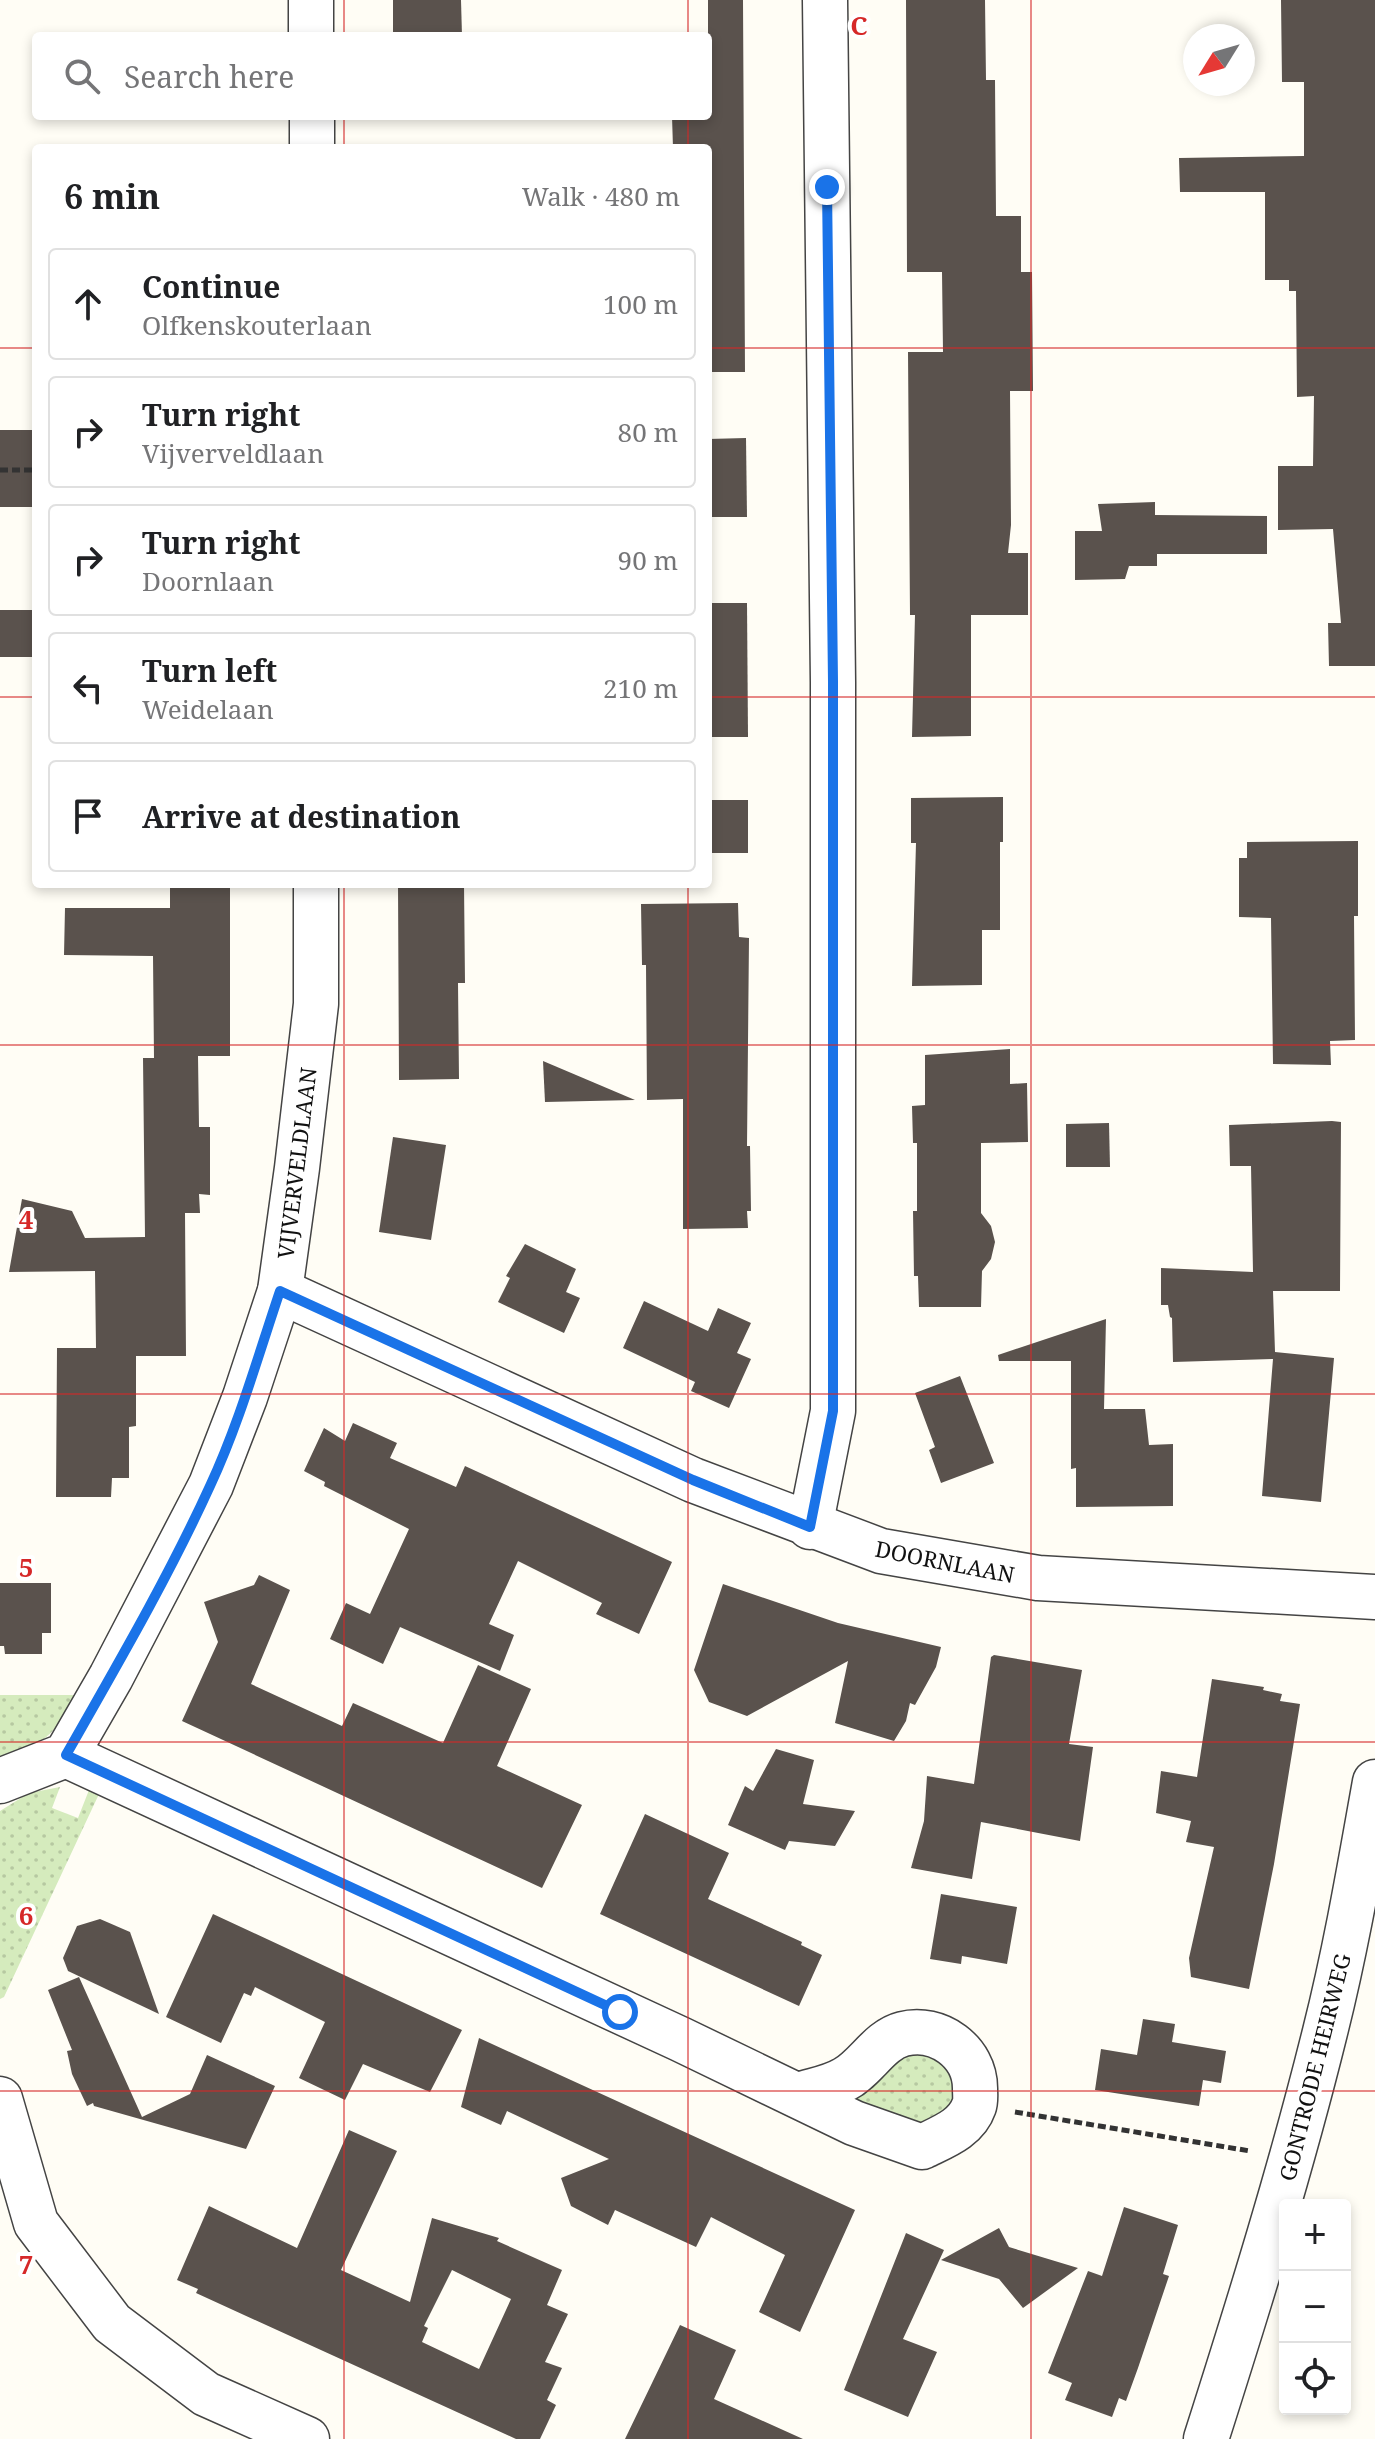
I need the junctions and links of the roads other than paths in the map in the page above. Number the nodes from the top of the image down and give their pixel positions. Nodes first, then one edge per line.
1 (311, 0) edge
2 (825, 0) edge
3 (311, 32) edge
4 (312, 120) edge
5 (312, 144) edge
6 (316, 888) edge
7 (280, 1291) junction
8 (810, 1527) junction
9 (1375, 1597) edge
10 (66, 1755) junction
11 (0, 1781) edge
12 (1375, 1782) edge
13 (799, 2095) junction
14 (0, 2099) edge
15 (307, 2439) edge
16 (1206, 2439) edge

1 - 3 street
2 - 8 street
4 - 5 street
6 - 7 street, VIJVERVELDLAAN
7 - 8 street, DOORNLAAN
7 - 10 street, VIJVERVELDLAAN
8 - 9 street, DOORNLAAN
10 - 11 street
10 - 13 street
12 - 16 street, GONTRODE HEIRWEG
13 - 13 street
14 - 15 street

